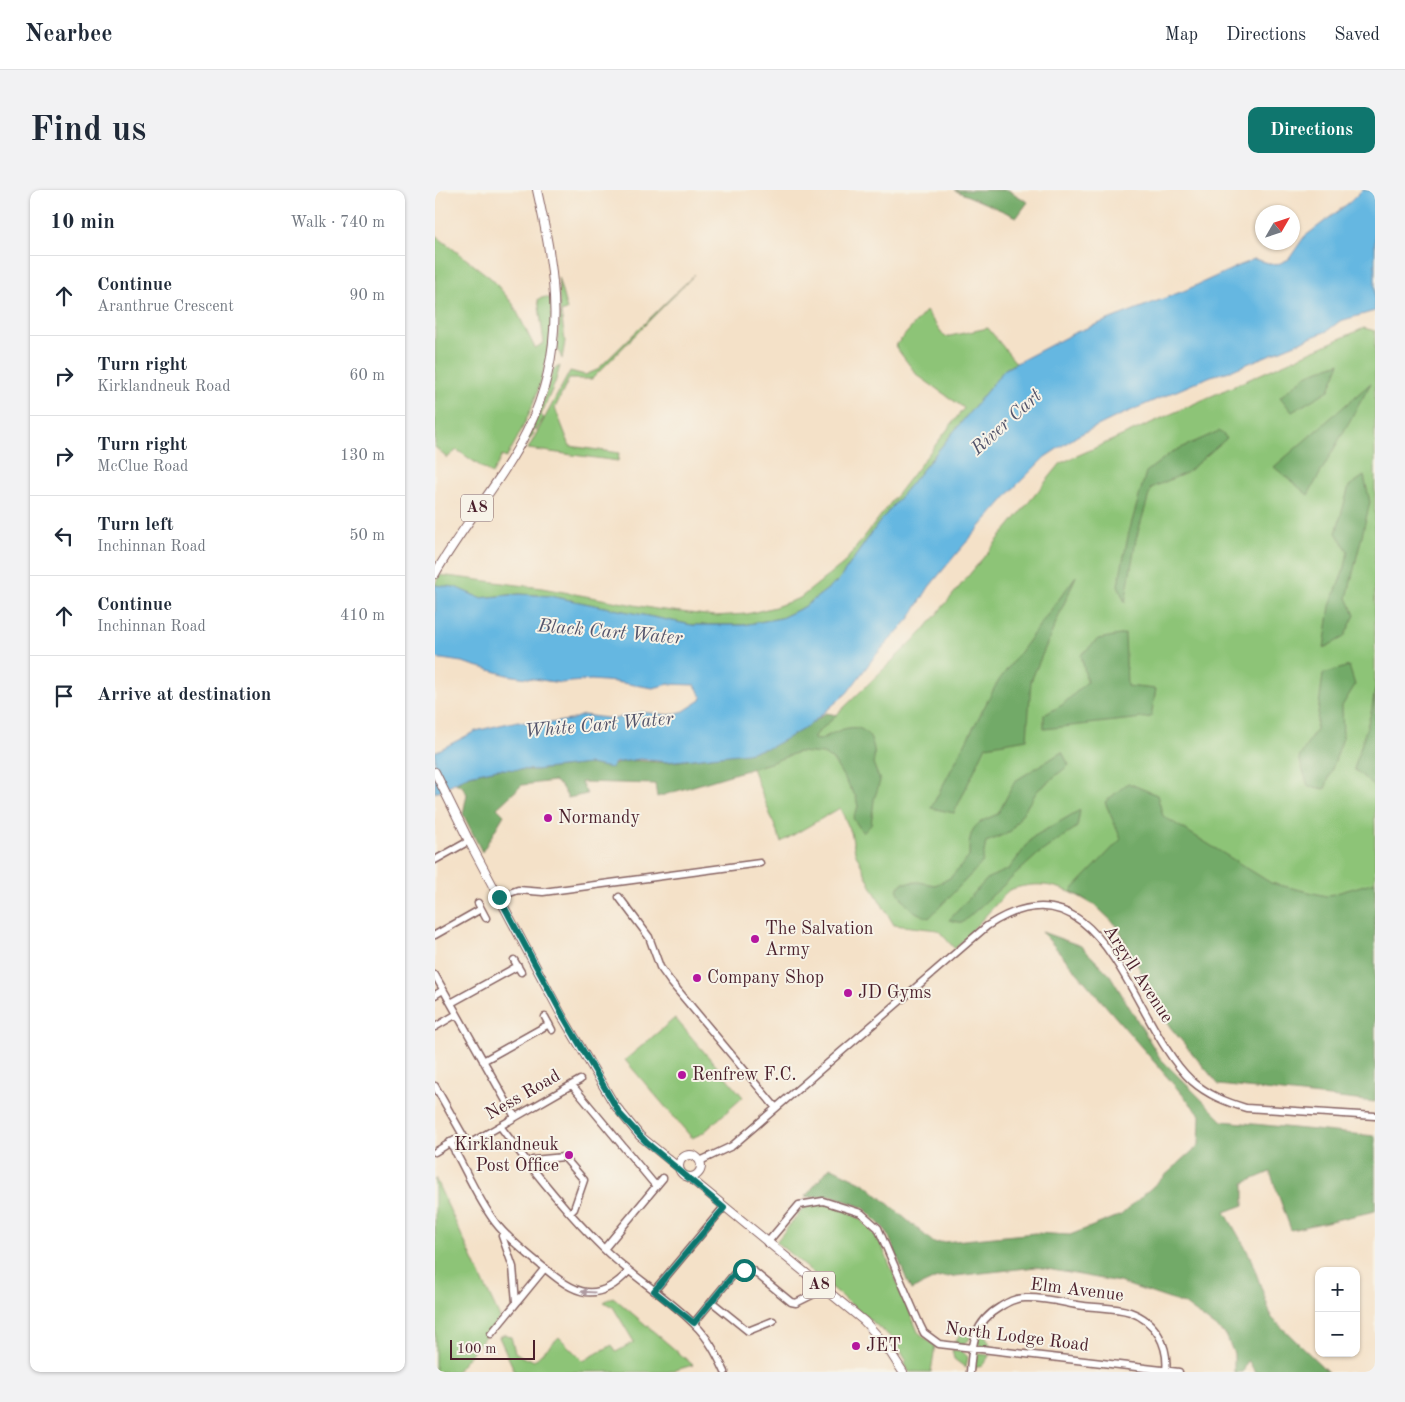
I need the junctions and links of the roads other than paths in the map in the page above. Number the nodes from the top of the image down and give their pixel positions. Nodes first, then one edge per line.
1 (537, 190) edge
2 (435, 574) edge
3 (435, 772) edge
4 (469, 841) junction
5 (435, 860) edge
6 (760, 863) dead end
7 (499, 897) junction
8 (619, 897) dead end
9 (486, 918) dead end
10 (435, 935) edge
11 (518, 966) dead end
12 (435, 975) edge
13 (443, 990) junction
14 (435, 995) edge
15 (451, 1003) junction
16 (457, 1014) junction
17 (549, 1024) dead end
18 (435, 1027) edge
19 (483, 1061) junction
20 (580, 1080) dead end
21 (572, 1085) junction
22 (435, 1086) edge
23 (776, 1108) junction
24 (1375, 1116) edge
25 (515, 1117) junction
26 (500, 1126) junction
27 (463, 1135) junction
28 (450, 1142) junction
29 (468, 1144) junction
30 (435, 1152) edge
31 (455, 1152) junction
32 (662, 1154) junction
33 (682, 1158) junction
34 (700, 1162) junction
35 (528, 1164) junction
36 (679, 1167) junction
37 (694, 1176) junction
38 (663, 1178) dead end
39 (655, 1184) junction
40 (724, 1208) junction
41 (570, 1213) junction
42 (504, 1233) junction
43 (767, 1242) junction
44 (604, 1249) junction
45 (545, 1268) junction
46 (629, 1271) junction
47 (654, 1291) junction
48 (814, 1294) dead end
49 (517, 1302) junction
50 (712, 1302) junction
51 (773, 1321) dead end
52 (694, 1323) junction
53 (491, 1334) dead end
54 (972, 1348) junction
55 (1166, 1371) edge
56 (725, 1372) edge
57 (903, 1372) edge
58 (969, 1372) edge
59 (1179, 1372) edge

1 - 2 main road, A8
3 - 4 main road
4 - 5 street
4 - 7 main road
6 - 7 street
7 - 32 main road
8 - 23 street
9 - 10 street
11 - 15 street
12 - 13 street
13 - 14 street
13 - 15 street
15 - 16 street
16 - 18 street
16 - 19 street
17 - 19 street
19 - 25 street
20 - 21 street, Ness Road
21 - 25 street, Ness Road
21 - 39 street
22 - 27 street
23 - 24 street, Argyll Avenue
23 - 34 street, Argyll Avenue
25 - 26 street, Ness Road
26 - 29 street, Ness Road
26 - 35 street
27 - 28 street
27 - 29 street
28 - 30 street
28 - 31 street
29 - 31 street, Ness Road
31 - 42 street
32 - 33 main road
32 - 36 main road
33 - 34 main road
33 - 36 main road
34 - 37 main road
35 - 41 street
35 - 41 street
36 - 37 main road
37 - 40 main road, A8
38 - 39 street
39 - 44 street
40 - 43 main road, A8
40 - 47 street
41 - 44 street
42 - 45 street
42 - 49 street
43 - 54 street, North Lodge Road
43 - 57 main road, A8
44 - 46 street
46 -> 45 street
45 - 49 street
46 - 47 street
47 - 52 street
48 - 50 street
49 - 53 street
50 - 51 street
50 - 52 street
52 - 56 street
54 - 55 street, North Lodge Road
54 - 55 street, Elm Avenue
54 - 58 street, Elm Avenue
55 - 59 street, North Lodge Road

